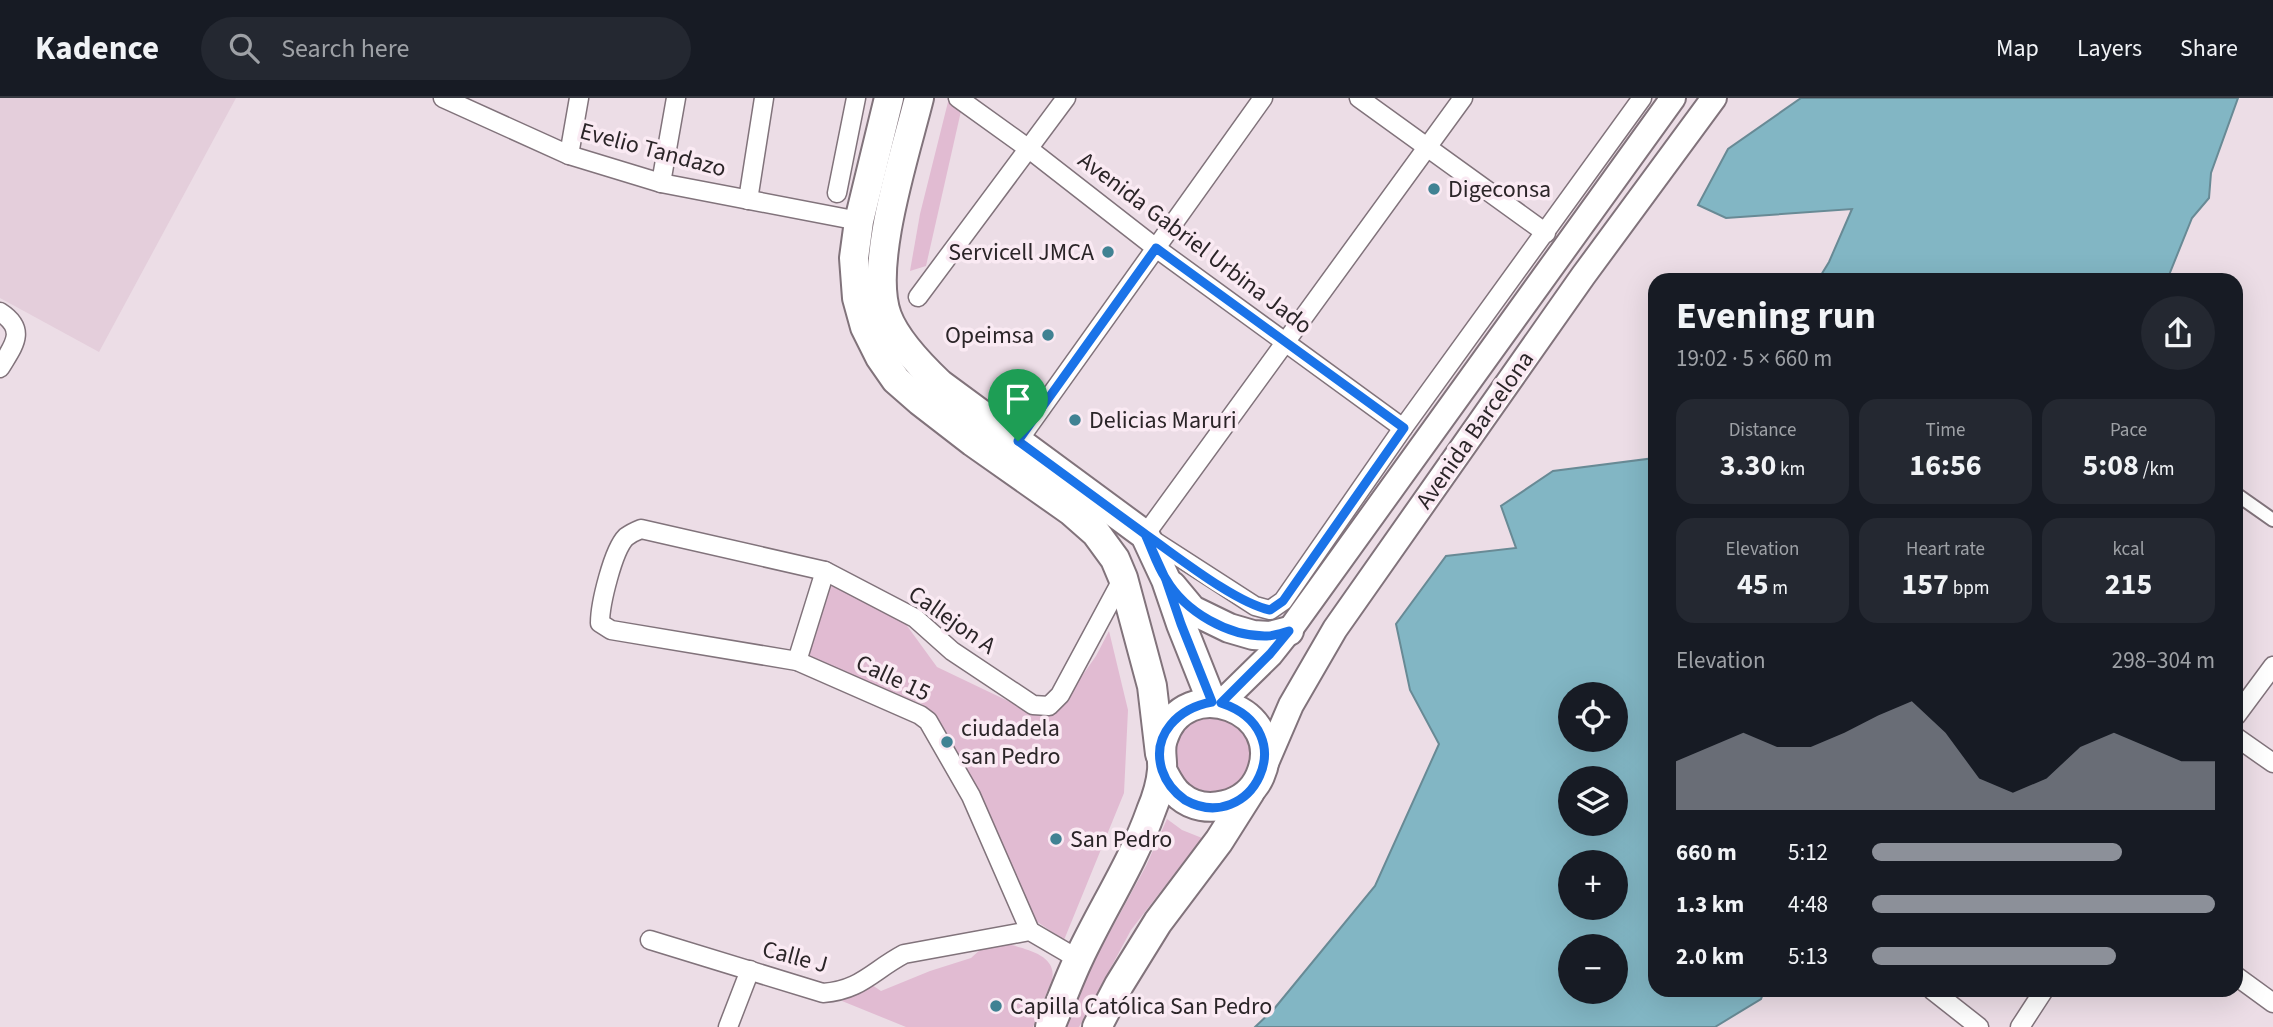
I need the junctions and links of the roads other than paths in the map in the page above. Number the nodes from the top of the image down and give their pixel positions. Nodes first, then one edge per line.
1 (443, 98) edge
2 (579, 98) edge
3 (676, 98) edge
4 (764, 98) edge
5 (856, 98) edge
6 (889, 98) edge
7 (919, 98) edge
8 (958, 98) edge
9 (1066, 98) edge
10 (1263, 98) edge
11 (1359, 98) edge
12 (1463, 98) edge
13 (1642, 98) edge
14 (1672, 98) edge
15 (1714, 98) edge
16 (1427, 147) junction
17 (1030, 149) junction
18 (569, 155) junction
19 (661, 183) junction
20 (838, 193) dead end
21 (748, 200) junction
22 (859, 221) junction
23 (1546, 233) junction
24 (1156, 248) junction
25 (918, 297) dead end
26 (0, 312) edge
27 (1285, 342) junction
28 (0, 368) edge
29 (1404, 428) junction
30 (1018, 441) junction
31 (2243, 499) edge
32 (2273, 520) edge
33 (1145, 534) junction
34 (825, 571) junction
35 (1123, 578) junction
36 (1166, 580) junction
37 (611, 630) joint
38 (1289, 631) junction
39 (797, 662) junction
40 (2273, 666) edge
41 (1217, 703) junction
42 (2243, 707) edge
43 (2243, 742) edge
44 (1161, 762) junction
45 (2273, 763) edge
46 (1256, 783) junction
47 (1030, 931) junction
48 (650, 940) dead end
49 (1078, 959) junction
50 (750, 971) junction
51 (2243, 981) edge
52 (1941, 997) edge
53 (2039, 997) edge
54 (2273, 1003) edge
55 (728, 1027) edge
56 (1050, 1027) edge
57 (1097, 1027) edge
58 (1979, 1027) edge
59 (2020, 1027) edge

1 - 18 street, Evelio Tandazo
2 - 18 street
3 - 19 street
4 - 21 street
5 - 20 street
6 - 22 main road
7 - 30 main road
8 - 17 street, Avenida Gabriel Urbina Jado
9 - 17 street
10 - 24 street
11 - 16 street
12 - 16 street
13 - 23 street
14 - 38 main road, Avenida Barcelona
15 - 46 main road, Avenida Barcelona
16 - 23 street
16 - 27 street
17 - 24 street, Avenida Gabriel Urbina Jado
17 - 25 street
18 - 19 street, Evelio Tandazo
19 - 21 street, Evelio Tandazo
21 - 22 street, Evelio Tandazo
22 - 35 main road
23 - 29 street
24 - 27 street, Avenida Gabriel Urbina Jado
24 - 30 street
26 - 28 street
27 - 29 street, Avenida Gabriel Urbina Jado
27 - 33 street
29 - 33 street
30 - 33 main road
31 - 32 street
33 - 36 main road
34 - 35 street, Callejon A
34 - 37 street, Callejon A
34 - 39 street
35 - 44 main road
36 - 38 main road
36 - 41 main road
37 - 39 street, Calle 15
38 - 41 main road, Avenida Barcelona
39 - 47 street, Calle 15
40 - 42 street
41 - 44 main road
41 - 46 main road
43 - 45 street
44 - 46 main road
44 - 49 main road
46 - 57 main road, Avenida Barcelona
47 - 49 street
47 - 50 street, Calle J
48 - 50 street, Calle J
49 - 56 main road
50 - 55 street
51 - 54 street
52 - 58 street
53 - 59 street

